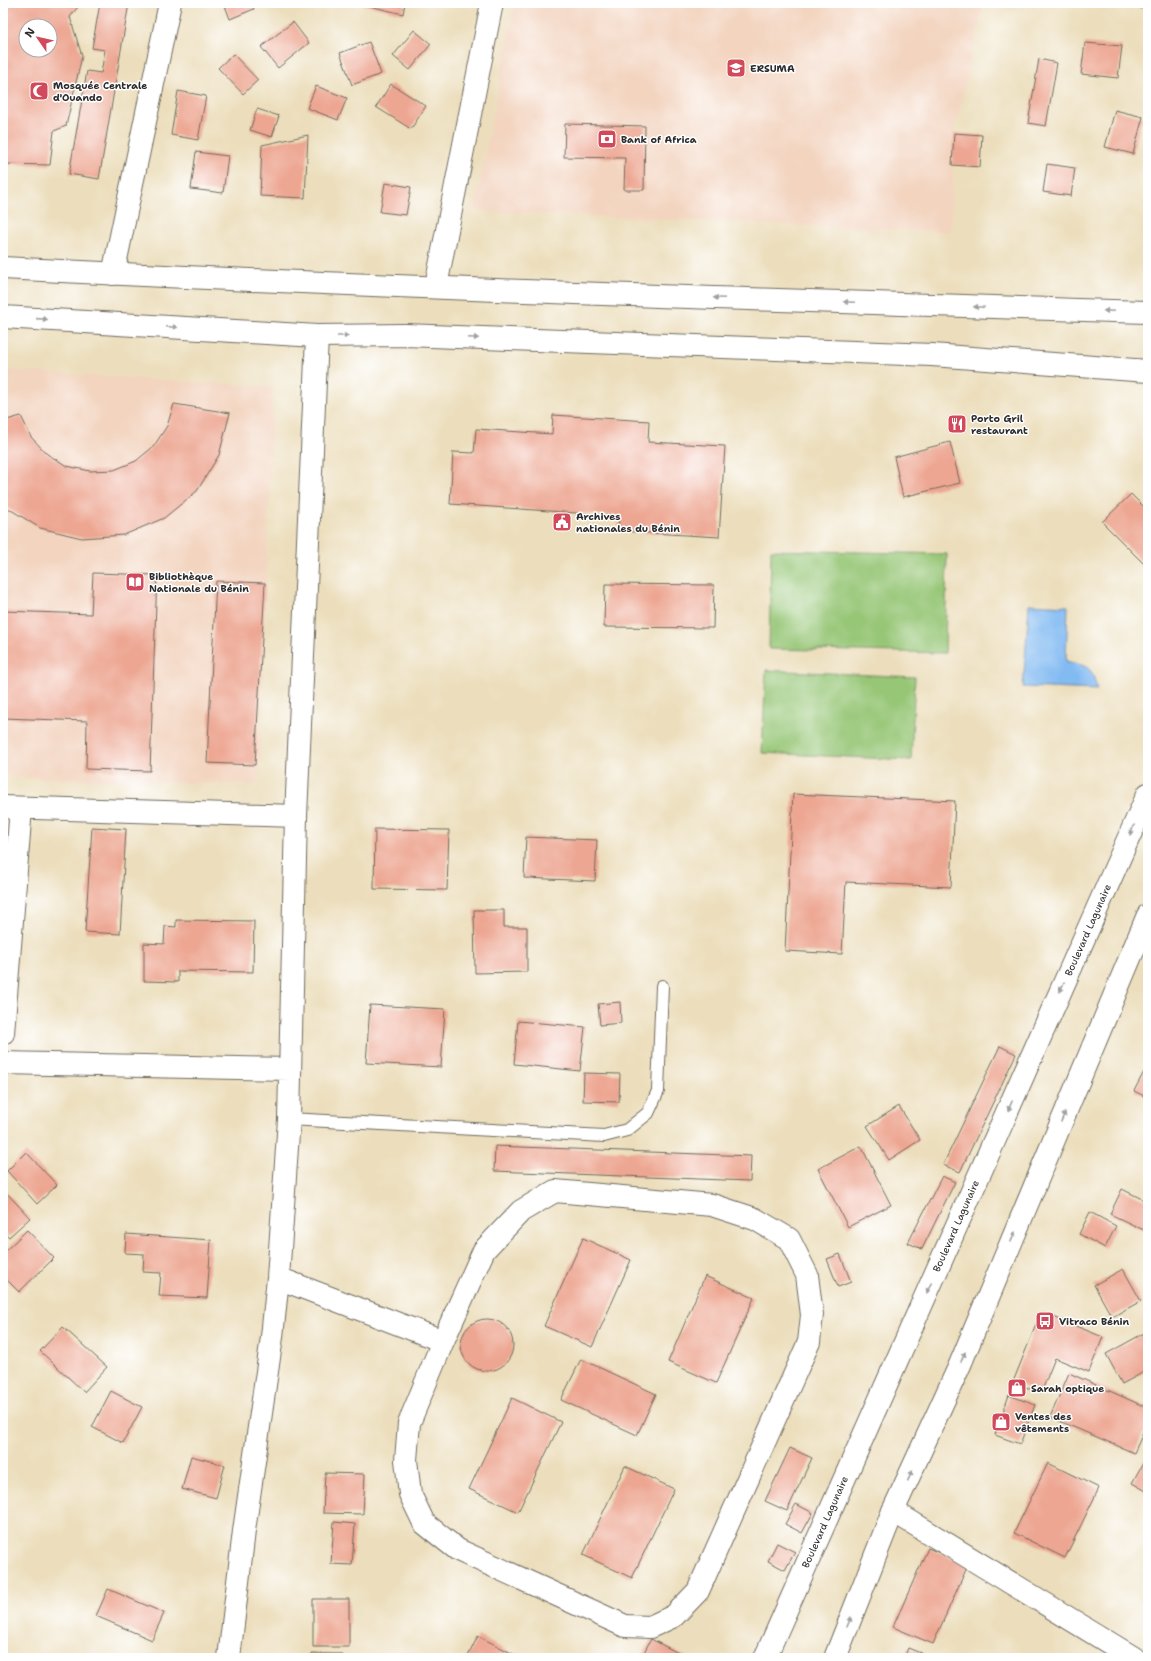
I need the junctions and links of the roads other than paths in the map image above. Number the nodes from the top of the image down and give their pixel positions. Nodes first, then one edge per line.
1 (170, 3) edge
2 (492, 3) edge
3 (3, 268) edge
4 (112, 274) junction
5 (436, 286) junction
6 (1148, 312) edge
7 (3, 316) edge
8 (317, 336) junction
9 (1148, 371) edge
10 (1148, 794) edge
11 (12, 807) edge
12 (296, 816) junction
13 (1148, 915) edge
14 (662, 986) dead end
15 (3, 1033) edge
16 (3, 1063) edge
17 (290, 1069) junction
18 (289, 1120) junction
19 (278, 1278) junction
20 (443, 1341) junction
21 (893, 1511) junction
22 (229, 1658) edge
23 (764, 1658) edge
24 (835, 1658) edge
25 (1134, 1658) edge

1 - 4 main road
2 - 5 main road
3 - 4 main road
4 - 5 main road
6 -> 5 main road
7 -> 8 main road
8 -> 9 main road
8 - 12 main road
10 -> 23 main road, Boulevard Lagunaire
11 - 12 main road
11 - 15 main road
12 - 17 main road
21 -> 13 main road
14 - 18 lane
16 - 17 main road
17 - 18 main road
18 - 19 main road
19 - 20 main road
19 - 22 main road
20 - 20 main road
24 -> 21 main road
21 - 25 main road

